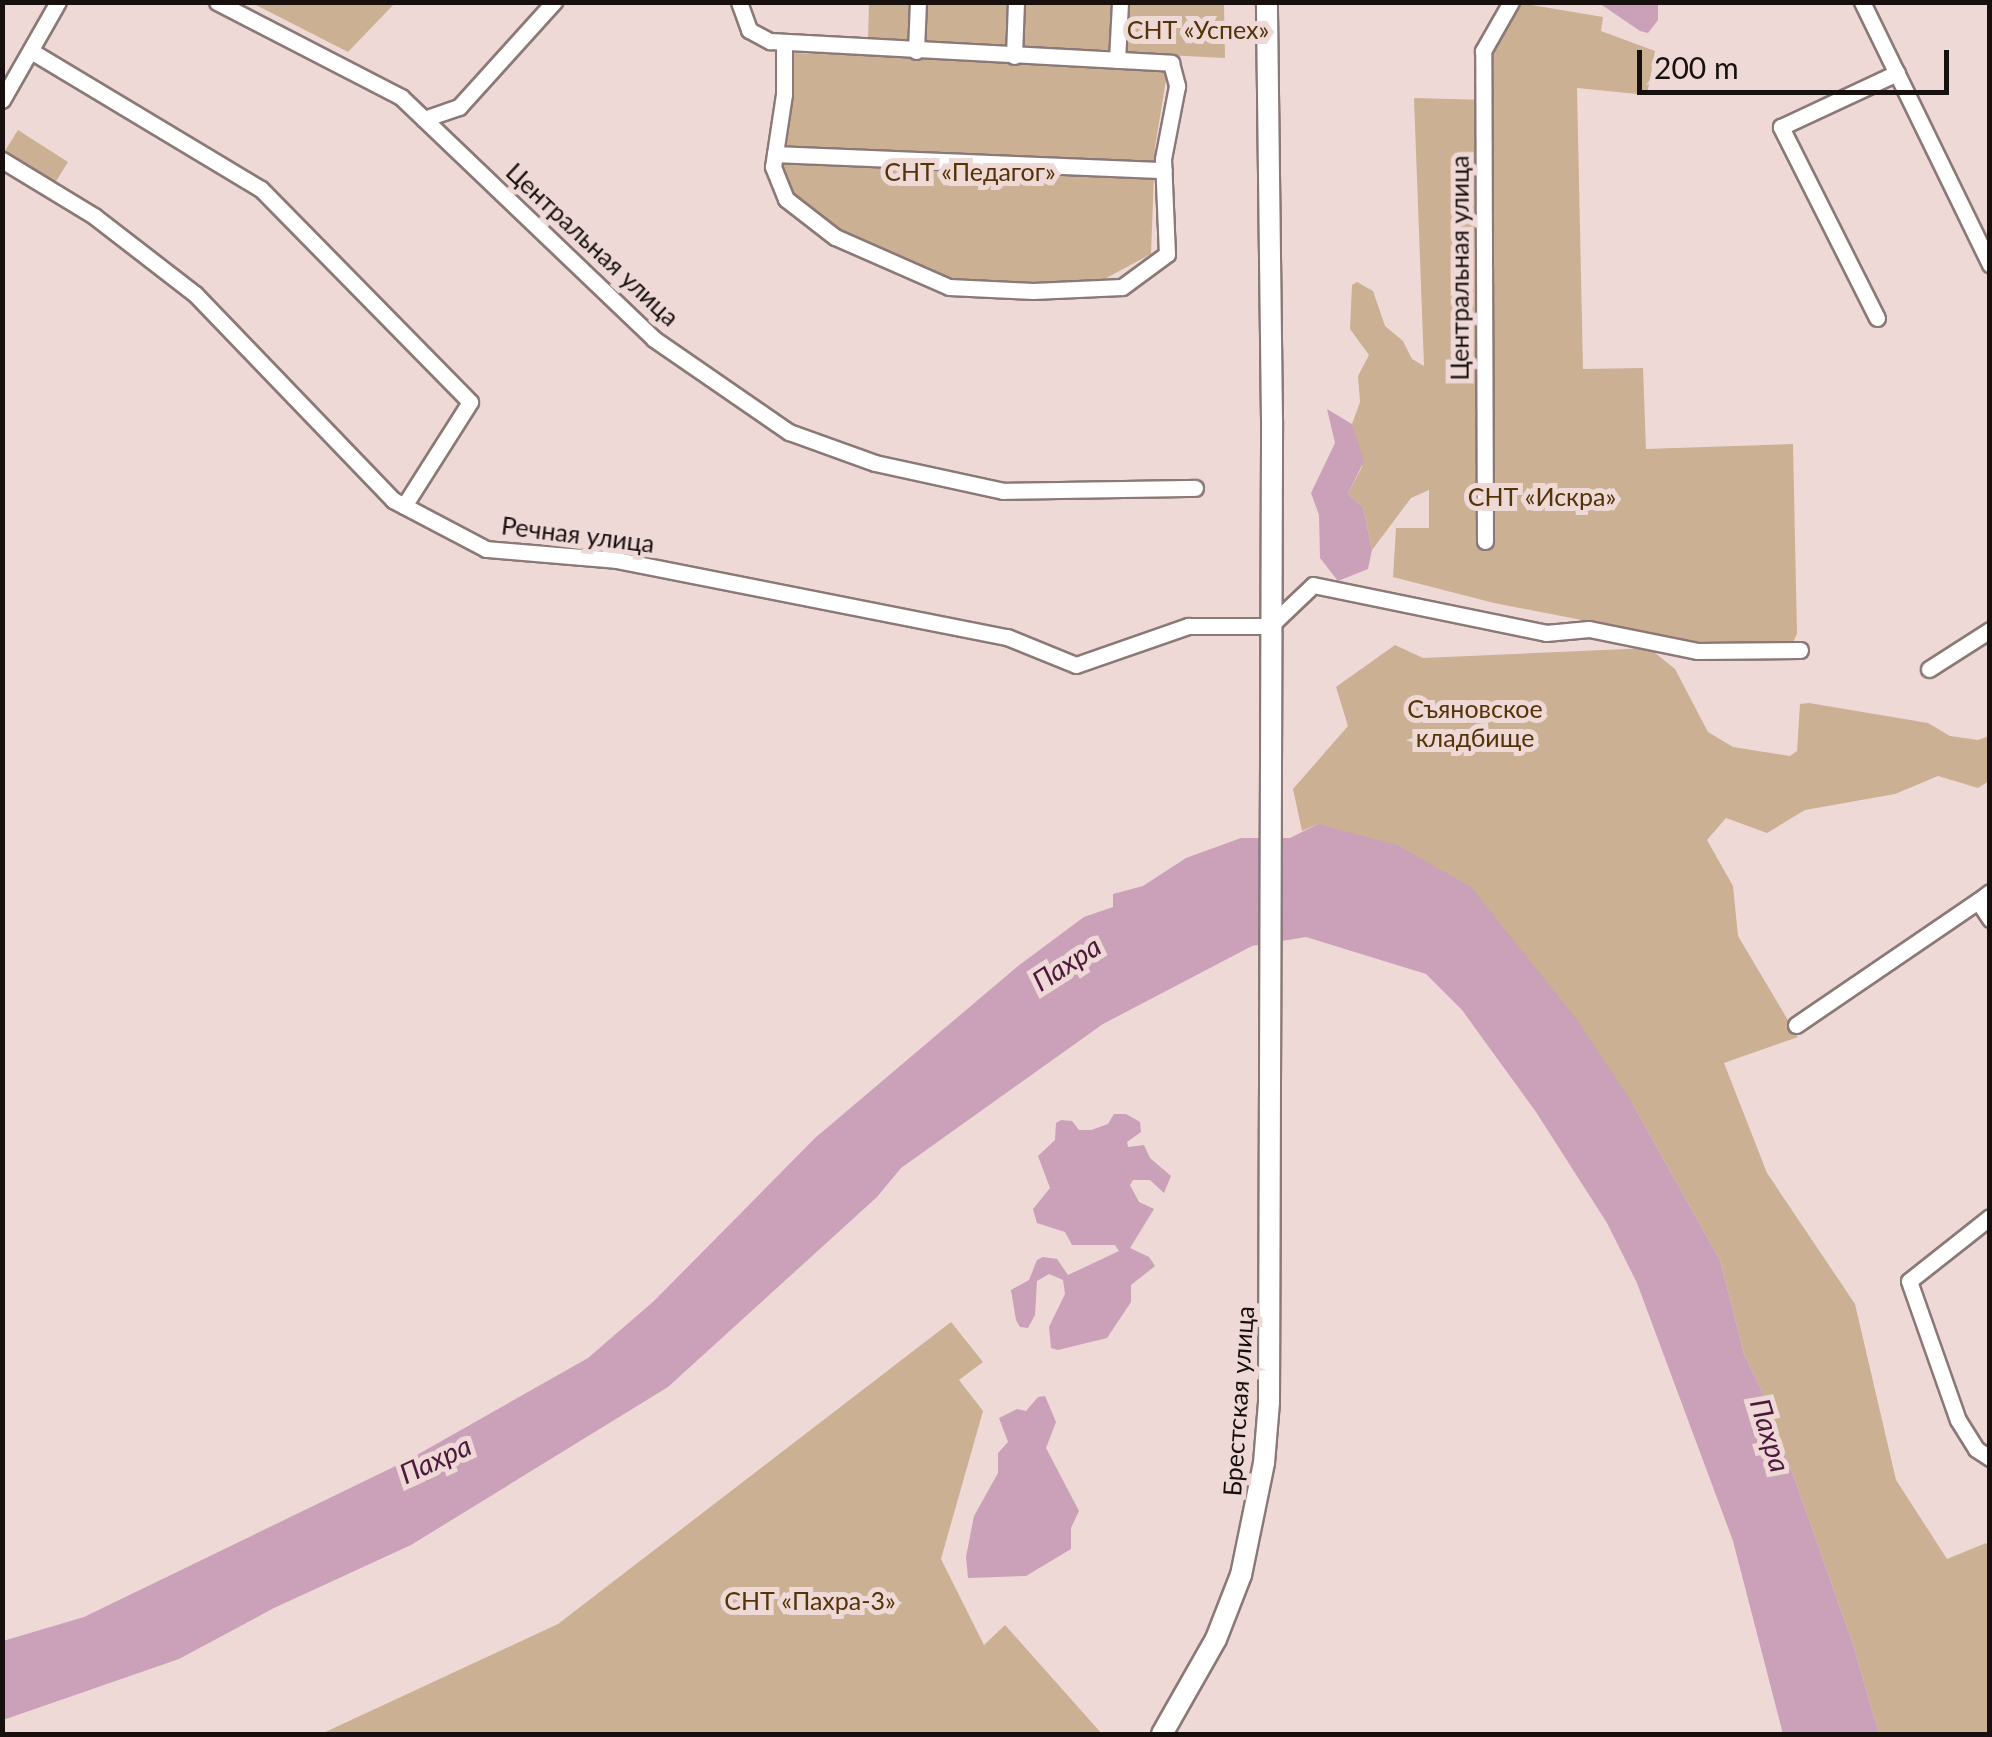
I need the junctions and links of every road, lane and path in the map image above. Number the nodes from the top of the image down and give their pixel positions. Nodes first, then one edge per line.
1 (58, 2) edge
2 (217, 2) edge
3 (554, 2) edge
4 (739, 2) edge
5 (918, 2) edge
6 (1016, 2) edge
7 (1120, 2) edge
8 (1267, 2) edge
9 (1512, 2) edge
10 (1862, 2) edge
11 (784, 42) junction
12 (31, 50) junction
13 (916, 51) junction
14 (1014, 56) junction
15 (1117, 60) junction
16 (1897, 72) junction
17 (2, 100) edge
18 (424, 120) junction
19 (774, 154) junction
20 (2, 160) edge
21 (1164, 170) junction
22 (1990, 264) edge
23 (1877, 318) dead end
24 (1196, 488) dead end
25 (404, 506) junction
26 (1484, 541) dead end
27 (1270, 626) junction
28 (1990, 630) edge
29 (1800, 650) dead end
30 (1929, 669) dead end
31 (1984, 897) edge
32 (1990, 919) edge
33 (1796, 1025) dead end
34 (1990, 1218) edge
35 (1990, 1458) edge
36 (1162, 1734) edge

1 - 12 street
2 - 18 street, Центральная улица
3 - 18 street
4 - 11 street
5 - 13 street
6 - 14 street
7 - 15 street
8 - 27 main road, Брестская улица
9 - 26 street, Центральная улица
10 - 16 street
11 - 13 street
11 - 19 street
12 - 17 street
12 - 25 street
13 - 14 street
14 - 15 street
15 - 21 street
16 - 22 street
16 - 23 street
18 - 24 street, Центральная улица
19 - 21 street
19 - 21 street
20 - 25 street, Речная улица
25 - 27 street, Речная улица
27 - 29 street
27 - 36 main road, Брестская улица
28 - 30 street
31 - 32 street
31 - 33 street
34 - 35 street

